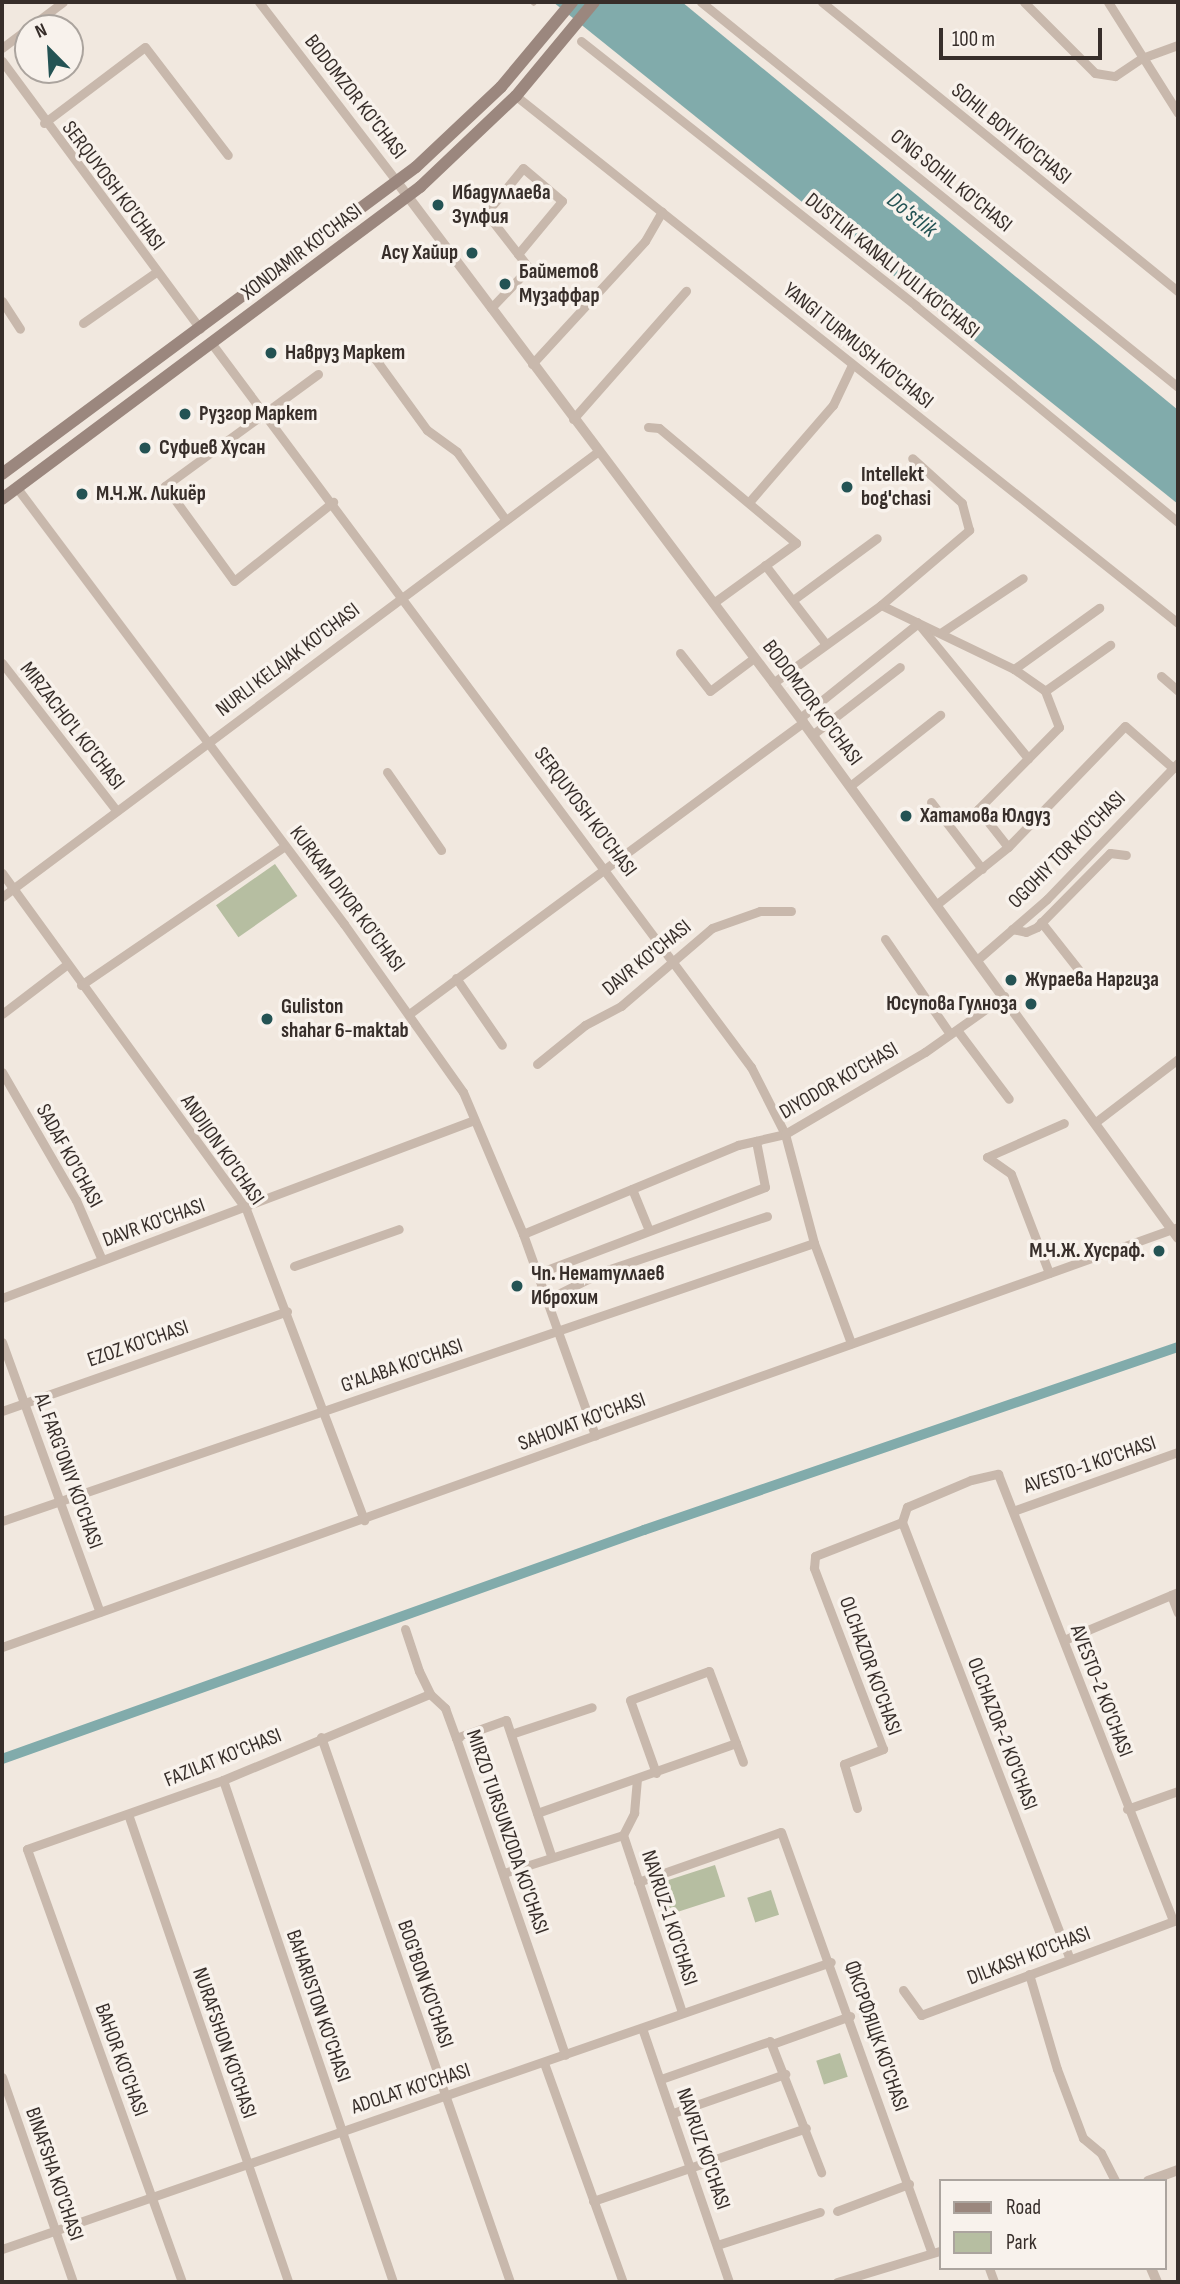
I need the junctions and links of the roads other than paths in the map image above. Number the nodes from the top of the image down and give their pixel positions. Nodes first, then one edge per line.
1 (63, 2) edge
2 (259, 2) edge
3 (572, 2) edge
4 (594, 2) edge
5 (701, 2) edge
6 (822, 2) edge
7 (1024, 2) edge
8 (1108, 2) edge
9 (581, 41) dead end
10 (1178, 45) edge
11 (2, 48) edge
12 (1142, 58) junction
13 (2, 61) edge
14 (516, 96) junction
15 (1178, 113) edge
16 (44, 123) junction
17 (228, 155) dead end
18 (397, 182) junction
19 (407, 197) junction
20 (662, 212) junction
21 (518, 254) junction
22 (156, 272) junction
23 (686, 291) dead end
24 (1178, 291) edge
25 (2, 301) edge
26 (491, 308) junction
27 (83, 323) dead end
28 (20, 328) dead end
29 (200, 329) junction
30 (212, 344) junction
31 (371, 353) dead end
32 (532, 364) junction
33 (852, 365) junction
34 (318, 374) dead end
35 (1178, 387) edge
36 (264, 413) junction
37 (573, 419) junction
38 (648, 427) dead end
39 (596, 453) junction
40 (912, 458) dead end
41 (2, 473) edge
42 (17, 488) junction
43 (2, 499) edge
44 (750, 501) junction
45 (333, 502) junction
46 (505, 519) junction
47 (1178, 522) edge
48 (877, 538) dead end
49 (765, 565) junction
50 (1023, 578) dead end
51 (403, 595) junction
52 (793, 600) junction
53 (713, 603) junction
54 (881, 605) junction
55 (1100, 608) dead end
56 (916, 620) junction
57 (1178, 623) edge
58 (943, 632) junction
59 (825, 643) junction
60 (1110, 645) dead end
61 (680, 653) dead end
62 (754, 658) junction
63 (2, 663) edge
64 (900, 667) dead end
65 (1014, 670) junction
66 (1161, 676) dead end
67 (773, 682) junction
68 (1045, 691) junction
69 (1178, 691) edge
70 (940, 715) dead end
71 (801, 720) junction
72 (812, 735) junction
73 (206, 743) junction
74 (1028, 758) junction
75 (1176, 765) edge
76 (387, 772) dead end
77 (850, 786) junction
78 (932, 802) dead end
79 (116, 810) junction
80 (283, 847) junction
81 (1008, 847) junction
82 (441, 850) dead end
83 (1126, 855) dead end
84 (604, 867) junction
85 (982, 869) junction
86 (2, 873) edge
87 (14, 889) junction
88 (2, 897) edge
89 (937, 904) junction
90 (791, 911) dead end
91 (1041, 922) junction
92 (1012, 929) junction
93 (884, 939) dead end
94 (671, 959) junction
95 (978, 959) junction
96 (66, 965) junction
97 (1078, 969) dead end
98 (456, 978) junction
99 (81, 985) junction
100 (1004, 996) junction
101 (2, 1014) edge
102 (409, 1014) junction
103 (953, 1032) junction
104 (502, 1045) dead end
105 (1178, 1059) edge
106 (537, 1064) dead end
107 (2, 1072) edge
108 (1009, 1100) dead end
109 (474, 1119) junction
110 (1097, 1121) junction
111 (1065, 1123) dead end
112 (785, 1134) junction
113 (756, 1141) junction
114 (632, 1189) junction
115 (246, 1209) junction
116 (767, 1216) dead end
117 (648, 1228) junction
118 (398, 1229) dead end
119 (1177, 1232) edge
120 (523, 1234) junction
121 (814, 1243) junction
122 (102, 1260) junction
123 (294, 1266) dead end
124 (1049, 1273) junction
125 (537, 1274) junction
126 (2, 1298) edge
127 (546, 1300) junction
128 (287, 1311) junction
129 (557, 1332) junction
130 (2, 1342) edge
131 (851, 1343) junction
132 (24, 1403) junction
133 (2, 1411) edge
134 (322, 1412) junction
135 (595, 1436) junction
136 (1178, 1452) edge
137 (61, 1500) junction
138 (1013, 1511) junction
139 (364, 1520) junction
140 (2, 1521) edge
141 (902, 1522) junction
142 (1175, 1594) edge
143 (100, 1612) junction
144 (1178, 1612) edge
145 (405, 1629) dead end
146 (1064, 1640) junction
147 (2, 1647) edge
148 (430, 1694) junction
149 (592, 1707) dead end
150 (511, 1734) junction
151 (321, 1737) junction
152 (456, 1738) junction
153 (736, 1743) junction
154 (743, 1762) dead end
155 (656, 1773) junction
156 (636, 1779) junction
157 (223, 1780) junction
158 (1178, 1791) edge
159 (857, 1808) dead end
160 (1127, 1809) junction
161 (537, 1813) junction
162 (128, 1814) junction
163 (624, 1835) junction
164 (27, 1849) joint
165 (551, 1855) junction
166 (504, 1873) junction
167 (638, 1882) junction
168 (1175, 1920) edge
169 (1069, 1958) junction
170 (831, 1962) junction
171 (1029, 1974) junction
172 (903, 1990) dead end
173 (682, 2012) junction
174 (850, 2016) junction
175 (642, 2028) junction
176 (771, 2043) junction
177 (565, 2055) junction
178 (544, 2063) junction
179 (785, 2074) junction
180 (2, 2077) edge
181 (661, 2079) junction
182 (446, 2096) junction
183 (673, 2113) junction
184 (806, 2128) junction
185 (342, 2130) junction
186 (247, 2164) junction
187 (692, 2166) junction
188 (1178, 2170) edge
189 (821, 2172) dead end
190 (1114, 2179) edge
191 (1153, 2179) edge
192 (909, 2184) junction
193 (151, 2197) junction
194 (593, 2201) junction
195 (836, 2211) dead end
196 (820, 2212) dead end
197 (56, 2232) junction
198 (717, 2245) junction
199 (2, 2249) edge
200 (936, 2252) edge
201 (871, 2278) edge
202 (73, 2282) edge
203 (183, 2282) edge
204 (288, 2282) edge
205 (393, 2282) edge
206 (510, 2282) edge
207 (623, 2282) edge
208 (729, 2282) edge
209 (837, 2282) edge

1 - 11 street
2 - 18 street, BODOMZOR KO'CHASI
3 - 18 main road, XONDAMIR KO'CHASI
4 - 14 main road, XONDAMIR KO'CHASI
5 - 35 street, O'NG SOHIL KO'CHASI
6 - 24 street, SOHIL BOYI KO'CHASI
7 - 12 street
8 - 12 street
9 - 47 street, DUSTLIK KANALI YULI KO'CHASI
10 - 12 street
12 - 15 street
13 - 16 street, SERQUYOSH KO'CHASI
14 - 19 main road, XONDAMIR KO'CHASI
14 - 20 street, YANGI TURMUSH KO'CHASI
16 - 17 street
16 - 22 street, SERQUYOSH KO'CHASI
18 - 19 street, BODOMZOR KO'CHASI
18 - 29 main road, XONDAMIR KO'CHASI
19 - 26 street, BODOMZOR KO'CHASI
19 - 30 main road, XONDAMIR KO'CHASI
20 - 32 street
20 - 33 street, YANGI TURMUSH KO'CHASI
21 - 21 street
21 - 26 street
22 - 27 street
22 - 29 street, SERQUYOSH KO'CHASI
23 - 37 street
25 - 28 street
26 - 32 street, BODOMZOR KO'CHASI
29 - 41 main road, XONDAMIR KO'CHASI
30 - 36 street, SERQUYOSH KO'CHASI
30 - 42 main road, XONDAMIR KO'CHASI
31 - 46 street
32 - 37 street, BODOMZOR KO'CHASI
33 - 44 street
33 - 57 street, YANGI TURMUSH KO'CHASI
34 - 36 street
36 - 45 street, SERQUYOSH KO'CHASI
36 - 45 street
37 - 39 street, BODOMZOR KO'CHASI
38 - 44 street
39 - 46 street, NURLI KELAJAK KO'CHASI
39 - 53 street, BODOMZOR KO'CHASI
40 - 54 street
41 - 42 street, KURKAM DIYOR KO'CHASI
42 - 43 main road, XONDAMIR KO'CHASI
42 - 73 street, KURKAM DIYOR KO'CHASI
44 - 49 street
45 - 51 street, SERQUYOSH KO'CHASI
46 - 51 street, NURLI KELAJAK KO'CHASI
48 - 52 street
49 - 52 street
49 - 53 street
50 - 58 street
51 - 73 street, NURLI KELAJAK KO'CHASI
51 - 84 street, SERQUYOSH KO'CHASI
52 - 59 street
53 - 62 street, BODOMZOR KO'CHASI
54 - 56 street
54 - 59 street
55 - 65 street
56 - 58 street
56 - 71 street
56 - 74 street
58 - 65 street
59 - 67 street
60 - 68 street
61 - 62 street
62 - 67 street, BODOMZOR KO'CHASI
63 - 79 street, MIRZACHO'L KO'CHASI
64 - 72 street
65 - 68 street
66 - 69 street
67 - 71 street, BODOMZOR KO'CHASI
68 - 74 street
70 - 77 street
71 - 72 street, BODOMZOR KO'CHASI
71 - 84 street
72 - 77 street, BODOMZOR KO'CHASI
73 - 79 street, NURLI KELAJAK KO'CHASI
73 - 80 street, KURKAM DIYOR KO'CHASI
74 - 81 street
75 - 81 street
75 - 92 street, OGOHIY TOR KO'CHASI
76 - 82 street
77 - 89 street, BODOMZOR KO'CHASI
78 - 85 street
79 - 87 street, NURLI KELAJAK KO'CHASI
80 - 99 street
80 - 102 street, KURKAM DIYOR KO'CHASI
81 - 85 street
83 - 91 street
84 - 94 street, SERQUYOSH KO'CHASI
84 - 98 street
85 - 89 street
86 - 87 street, ANDIJON KO'CHASI
87 - 88 street, NURLI KELAJAK KO'CHASI
87 - 96 street, ANDIJON KO'CHASI
89 - 95 street, BODOMZOR KO'CHASI
90 - 94 street, DAVR KO'CHASI
91 - 92 street
91 - 97 street
92 - 95 street, OGOHIY TOR KO'CHASI
93 - 103 street
94 - 106 street, DAVR KO'CHASI
94 - 112 street, SERQUYOSH KO'CHASI
95 - 100 street, BODOMZOR KO'CHASI
96 - 99 street, ANDIJON KO'CHASI
96 - 101 street
98 - 102 street
98 - 104 street
99 - 115 street, ANDIJON KO'CHASI
100 - 103 street, DIYODOR KO'CHASI
100 - 110 street, BODOMZOR KO'CHASI
102 - 109 street, KURKAM DIYOR KO'CHASI
103 - 108 street
103 - 112 street, DIYODOR KO'CHASI
105 - 110 street
107 - 122 street, SADAF KO'CHASI
109 - 115 street, DAVR KO'CHASI
109 - 120 street, KURKAM DIYOR KO'CHASI
110 - 119 street, BODOMZOR KO'CHASI
111 - 124 street
112 - 113 street, DIYODOR KO'CHASI
112 - 121 street, SERQUYOSH KO'CHASI
113 - 114 street, DIYODOR KO'CHASI
113 - 117 street
114 - 117 street
114 - 120 street, DIYODOR KO'CHASI
115 - 122 street, DAVR KO'CHASI
115 - 128 street, ANDIJON KO'CHASI
116 - 127 street
117 - 125 street
118 - 123 street
119 - 124 street, SAHOVAT KO'CHASI
120 - 125 street, KURKAM DIYOR KO'CHASI
121 - 129 street, G'ALABA KO'CHASI
121 - 131 street, SERQUYOSH KO'CHASI
122 - 126 street, DAVR KO'CHASI
124 - 131 street, SAHOVAT KO'CHASI
125 - 127 street, KURKAM DIYOR KO'CHASI
127 - 129 street, KURKAM DIYOR KO'CHASI
128 - 132 street, EZOZ KO'CHASI
128 - 134 street, ANDIJON KO'CHASI
129 - 134 street, G'ALABA KO'CHASI
129 - 135 street, KURKAM DIYOR KO'CHASI
130 - 132 street, AL FARG'ONIY KO'CHASI
131 - 135 street, SAHOVAT KO'CHASI
132 - 133 street, EZOZ KO'CHASI
132 - 137 street, AL FARG'ONIY KO'CHASI
134 - 137 street, G'ALABA KO'CHASI
134 - 139 street, ANDIJON KO'CHASI
135 - 139 street, SAHOVAT KO'CHASI
136 - 138 street, AVESTO-1 KO'CHASI
137 - 140 street, G'ALABA KO'CHASI
137 - 143 street, AL FARG'ONIY KO'CHASI
138 - 141 street, AVESTO-2 KO'CHASI
138 - 146 street, AVESTO-2 KO'CHASI
139 - 143 street, SAHOVAT KO'CHASI
141 - 159 street, OLCHAZOR KO'CHASI
141 - 169 street, OLCHAZOR-2 KO'CHASI
142 - 144 street
142 - 146 street
143 - 147 street, SAHOVAT KO'CHASI
145 - 148 street, MIRZO TURSUNZODA KO'CHASI
146 - 160 street, AVESTO-2 KO'CHASI
148 - 151 street, FAZILAT KO'CHASI
148 - 152 street, MIRZO TURSUNZODA KO'CHASI
149 - 150 street
150 - 152 street
150 - 161 street
151 - 157 street, FAZILAT KO'CHASI
151 - 182 street, BOG'BON KO'CHASI
152 - 166 street, MIRZO TURSUNZODA KO'CHASI
153 - 154 street
153 - 155 street
153 - 155 street
155 - 156 street
156 - 161 street
156 - 163 street
157 - 162 street, FAZILAT KO'CHASI
157 - 185 street, BAHARISTON KO'CHASI
158 - 160 street
160 - 168 street, AVESTO-2 KO'CHASI
161 - 165 street
162 - 164 street, FAZILAT KO'CHASI
162 - 186 street, NURAFSHON KO'CHASI
163 - 165 street
163 - 167 street, NAVRUZ-1 KO'CHASI
164 - 193 street, BAHOR KO'CHASI
165 - 166 street
166 - 177 street, MIRZO TURSUNZODA KO'CHASI
167 - 170 street, ФКСРФЯЩК KO'CHASI
167 - 173 street, NAVRUZ-1 KO'CHASI
168 - 169 street, DILKASH KO'CHASI
169 - 171 street, DILKASH KO'CHASI
170 - 173 street, ADOLAT KO'CHASI
170 - 174 street, ФКСРФЯЩК KO'CHASI
171 - 172 street, DILKASH KO'CHASI
171 - 190 street
173 - 175 street, ADOLAT KO'CHASI
174 - 176 street
174 - 192 street, ФКСРФЯЩК KO'CHASI
175 - 177 street, ADOLAT KO'CHASI
175 - 181 street, NAVRUZ KO'CHASI
176 - 179 street
176 - 181 street
177 - 178 street, ADOLAT KO'CHASI
178 - 182 street, ADOLAT KO'CHASI
178 - 194 street
179 - 183 street
179 - 184 street
180 - 197 street, BINAFSHA KO'CHASI
181 - 183 street, NAVRUZ KO'CHASI
182 - 185 street, ADOLAT KO'CHASI
182 - 206 street, BOG'BON KO'CHASI
183 - 187 street, NAVRUZ KO'CHASI
184 - 187 street
184 - 189 street
185 - 186 street, ADOLAT KO'CHASI
185 - 205 street, BAHARISTON KO'CHASI
186 - 193 street, ADOLAT KO'CHASI
186 - 204 street, NURAFSHON KO'CHASI
187 - 194 street
187 - 198 street, NAVRUZ KO'CHASI
188 - 191 street
192 - 195 street
192 - 200 street, ФКСРФЯЩК KO'CHASI
193 - 197 street, ADOLAT KO'CHASI
193 - 203 street, BAHOR KO'CHASI
194 - 207 street
196 - 198 street
197 - 199 street, ADOLAT KO'CHASI
197 - 202 street, BINAFSHA KO'CHASI
198 - 208 street, NAVRUZ KO'CHASI
200 - 201 street
201 - 209 street

